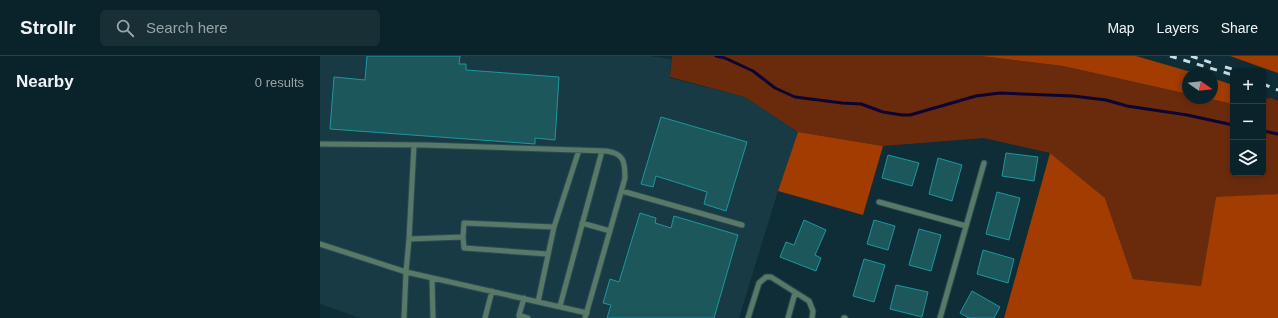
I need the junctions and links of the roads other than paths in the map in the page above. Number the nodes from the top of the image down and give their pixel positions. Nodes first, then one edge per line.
1 (320, 144) edge
2 (414, 145) junction
3 (579, 150) junction
4 (602, 151) junction
5 (984, 163) dead end
6 (622, 191) junction
7 (879, 202) dead end
8 (582, 223) junction
9 (742, 225) dead end
10 (966, 226) junction
11 (554, 227) junction
12 (610, 231) junction
13 (463, 237) junction
14 (409, 239) junction
15 (320, 244) edge
16 (547, 254) junction
17 (406, 272) junction
18 (432, 278) junction
19 (492, 291) junction
20 (795, 292) junction
21 (524, 298) junction
22 (538, 302) junction
23 (560, 306) junction
24 (586, 315) edge
25 (519, 316) edge
26 (404, 318) edge
27 (433, 318) edge
28 (485, 318) edge
29 (528, 318) edge
30 (748, 318) edge
31 (788, 318) edge
32 (812, 318) edge
33 (940, 318) edge

1 - 2 lane
2 - 3 lane
2 - 14 lane
3 - 4 lane
3 - 11 lane
4 - 6 lane
4 - 8 lane
5 - 10 lane
6 - 9 lane
6 - 12 lane
7 - 10 lane
8 - 12 lane
8 - 23 lane
10 - 33 lane
11 - 13 lane
11 - 16 lane
12 - 24 lane
13 - 14 lane
13 - 16 lane
14 - 17 lane
15 - 17 lane
16 - 22 lane
17 - 18 lane
17 - 26 lane
18 - 19 lane
18 - 27 lane
19 - 21 lane
19 - 28 lane
20 - 30 lane
20 - 31 lane
20 - 32 lane
21 - 22 lane
21 - 25 lane
22 - 23 lane
23 - 24 lane
25 - 29 lane

